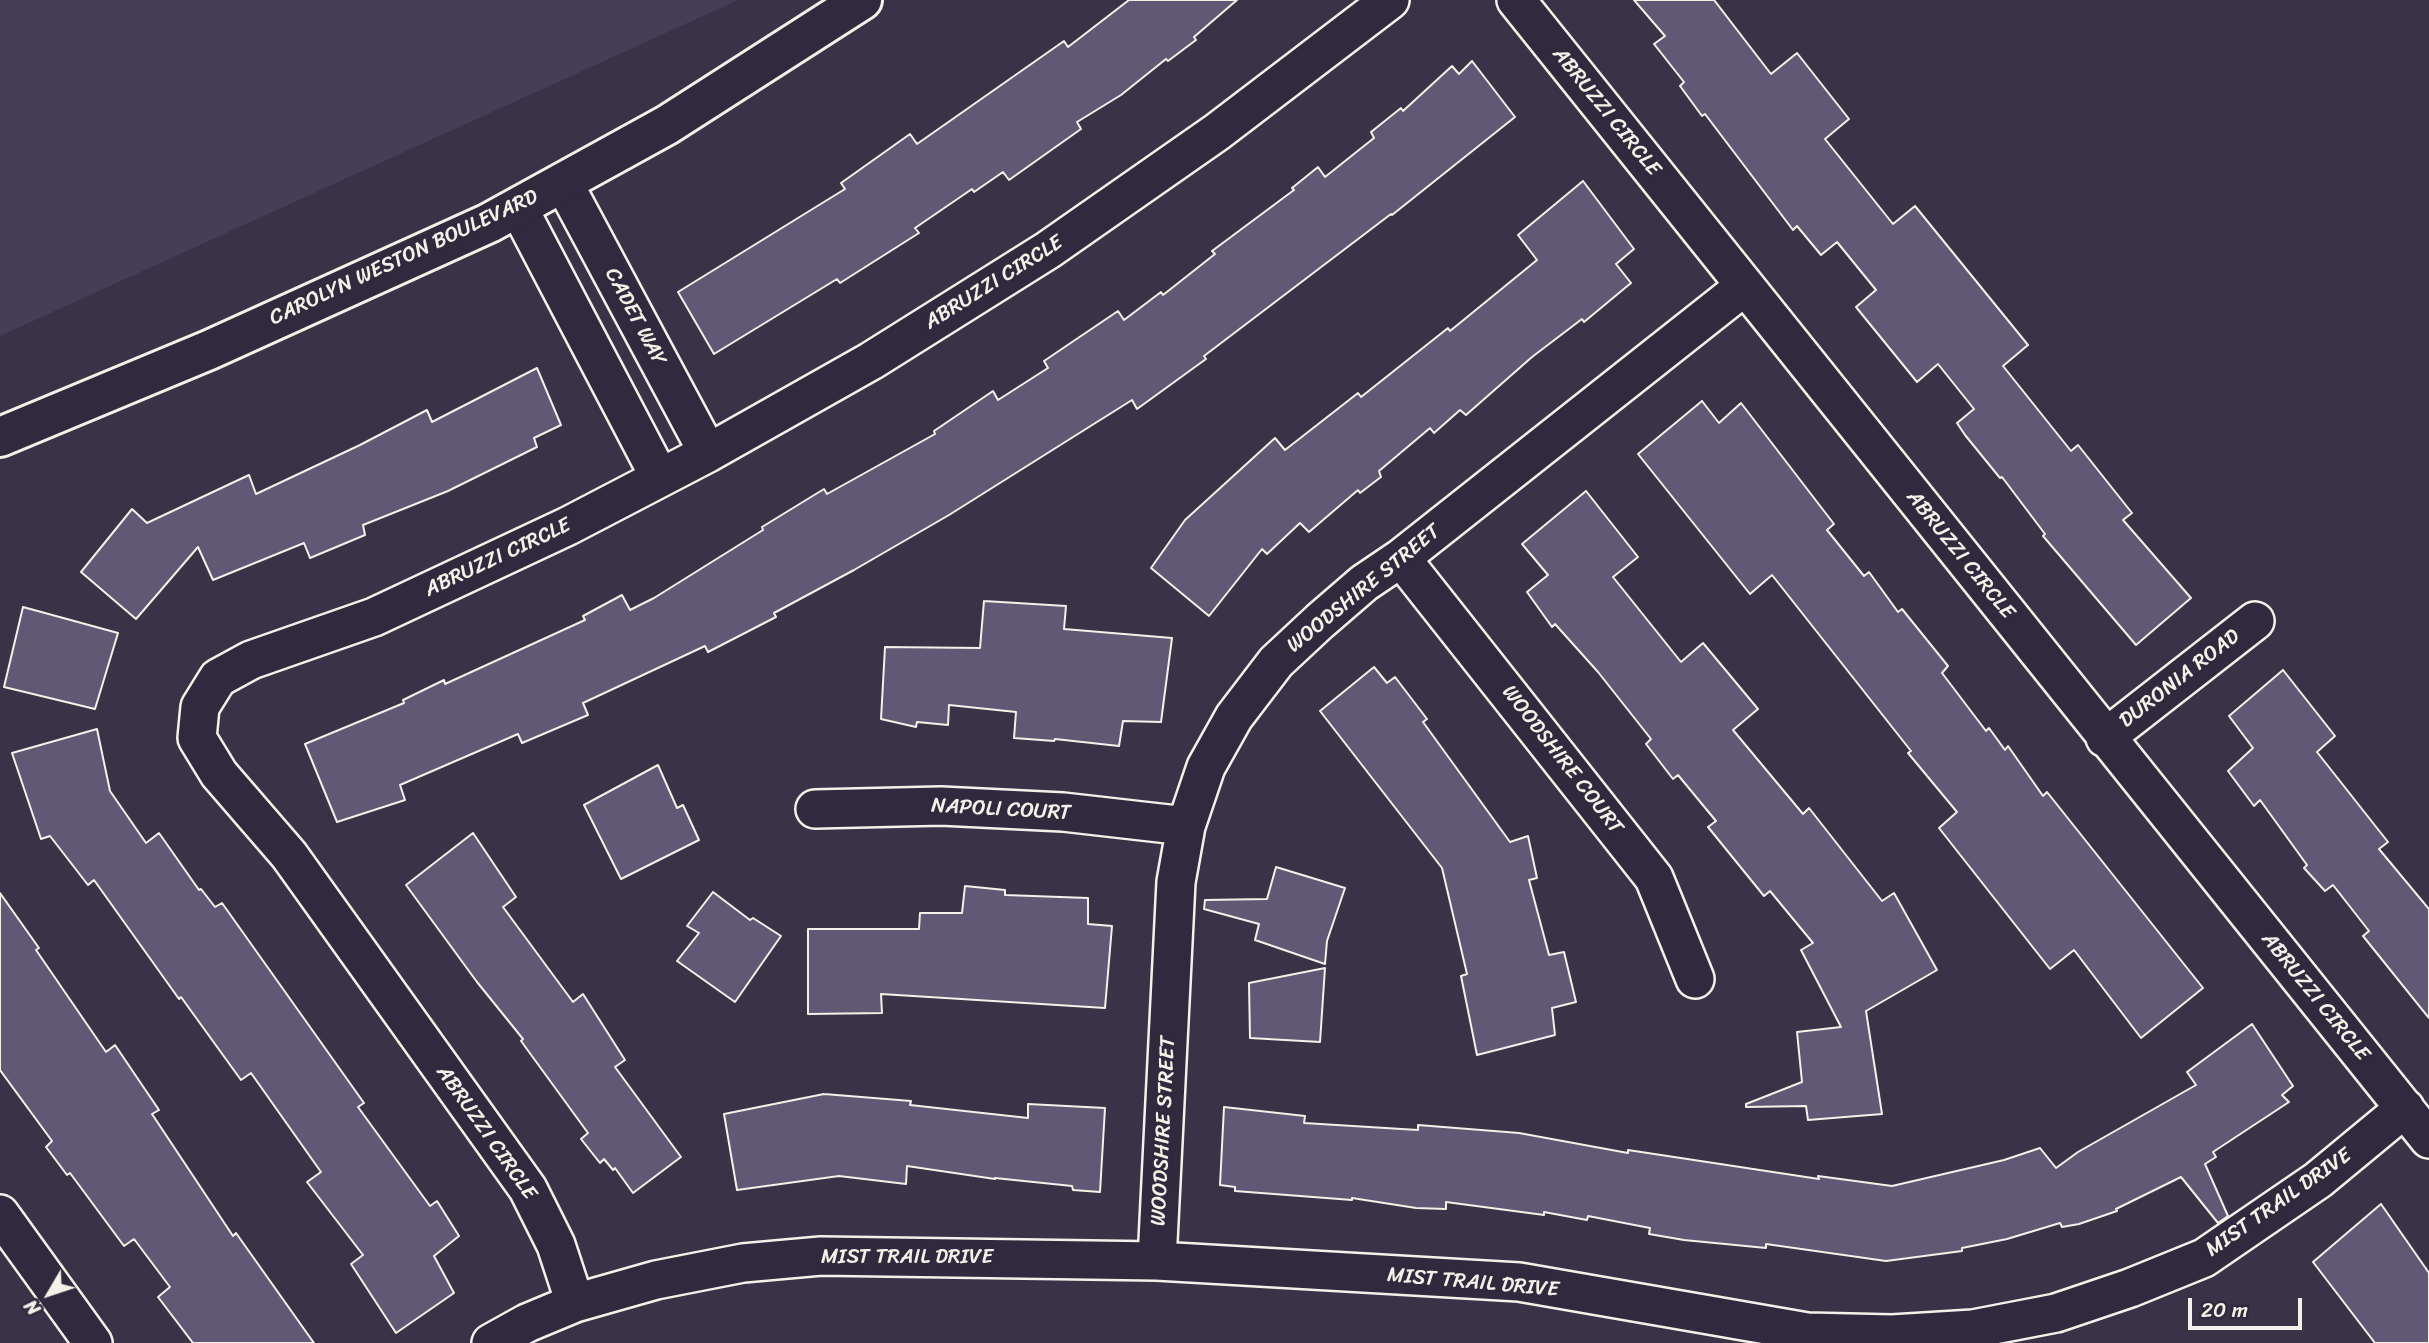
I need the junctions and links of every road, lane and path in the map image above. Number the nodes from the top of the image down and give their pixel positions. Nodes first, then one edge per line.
1 (862, 0) edge
2 (1390, 0) edge
3 (1516, 0) edge
4 (564, 182) junction
5 (518, 207) junction
6 (1745, 286) junction
7 (0, 437) edge
8 (708, 453) junction
9 (660, 478) junction
10 (1401, 558) junction
11 (2255, 621) dead end
12 (2105, 738) junction
13 (815, 809) dead end
14 (1186, 826) junction
15 (1695, 979) dead end
16 (2405, 1108) junction
17 (2429, 1139) edge
18 (6, 1237) edge
19 (1157, 1261) junction
20 (575, 1303) junction
21 (93, 1343) edge
22 (491, 1343) edge

1 - 4 street, CAROLYN WESTON BOULEVARD
2 - 8 street, ABRUZZI CIRCLE
3 - 6 street, ABRUZZI CIRCLE
4 - 5 street, CAROLYN WESTON BOULEVARD
4 - 8 street, CADET WAY
5 - 7 street, CAROLYN WESTON BOULEVARD
5 - 9 street
6 - 10 street, WOODSHIRE STREET
6 - 12 street, ABRUZZI CIRCLE
8 - 9 street, ABRUZZI CIRCLE
9 - 20 street, ABRUZZI CIRCLE
10 - 14 street, WOODSHIRE STREET
10 - 15 street, WOODSHIRE COURT
11 - 12 street, DURONIA ROAD
12 - 16 street, ABRUZZI CIRCLE
13 - 14 street, NAPOLI COURT
14 - 19 street, WOODSHIRE STREET
16 - 17 street, ABRUZZI CIRCLE
16 - 19 street, MIST TRAIL DRIVE
18 - 21 street
19 - 20 street, MIST TRAIL DRIVE
20 - 22 street, MIST TRAIL DRIVE

